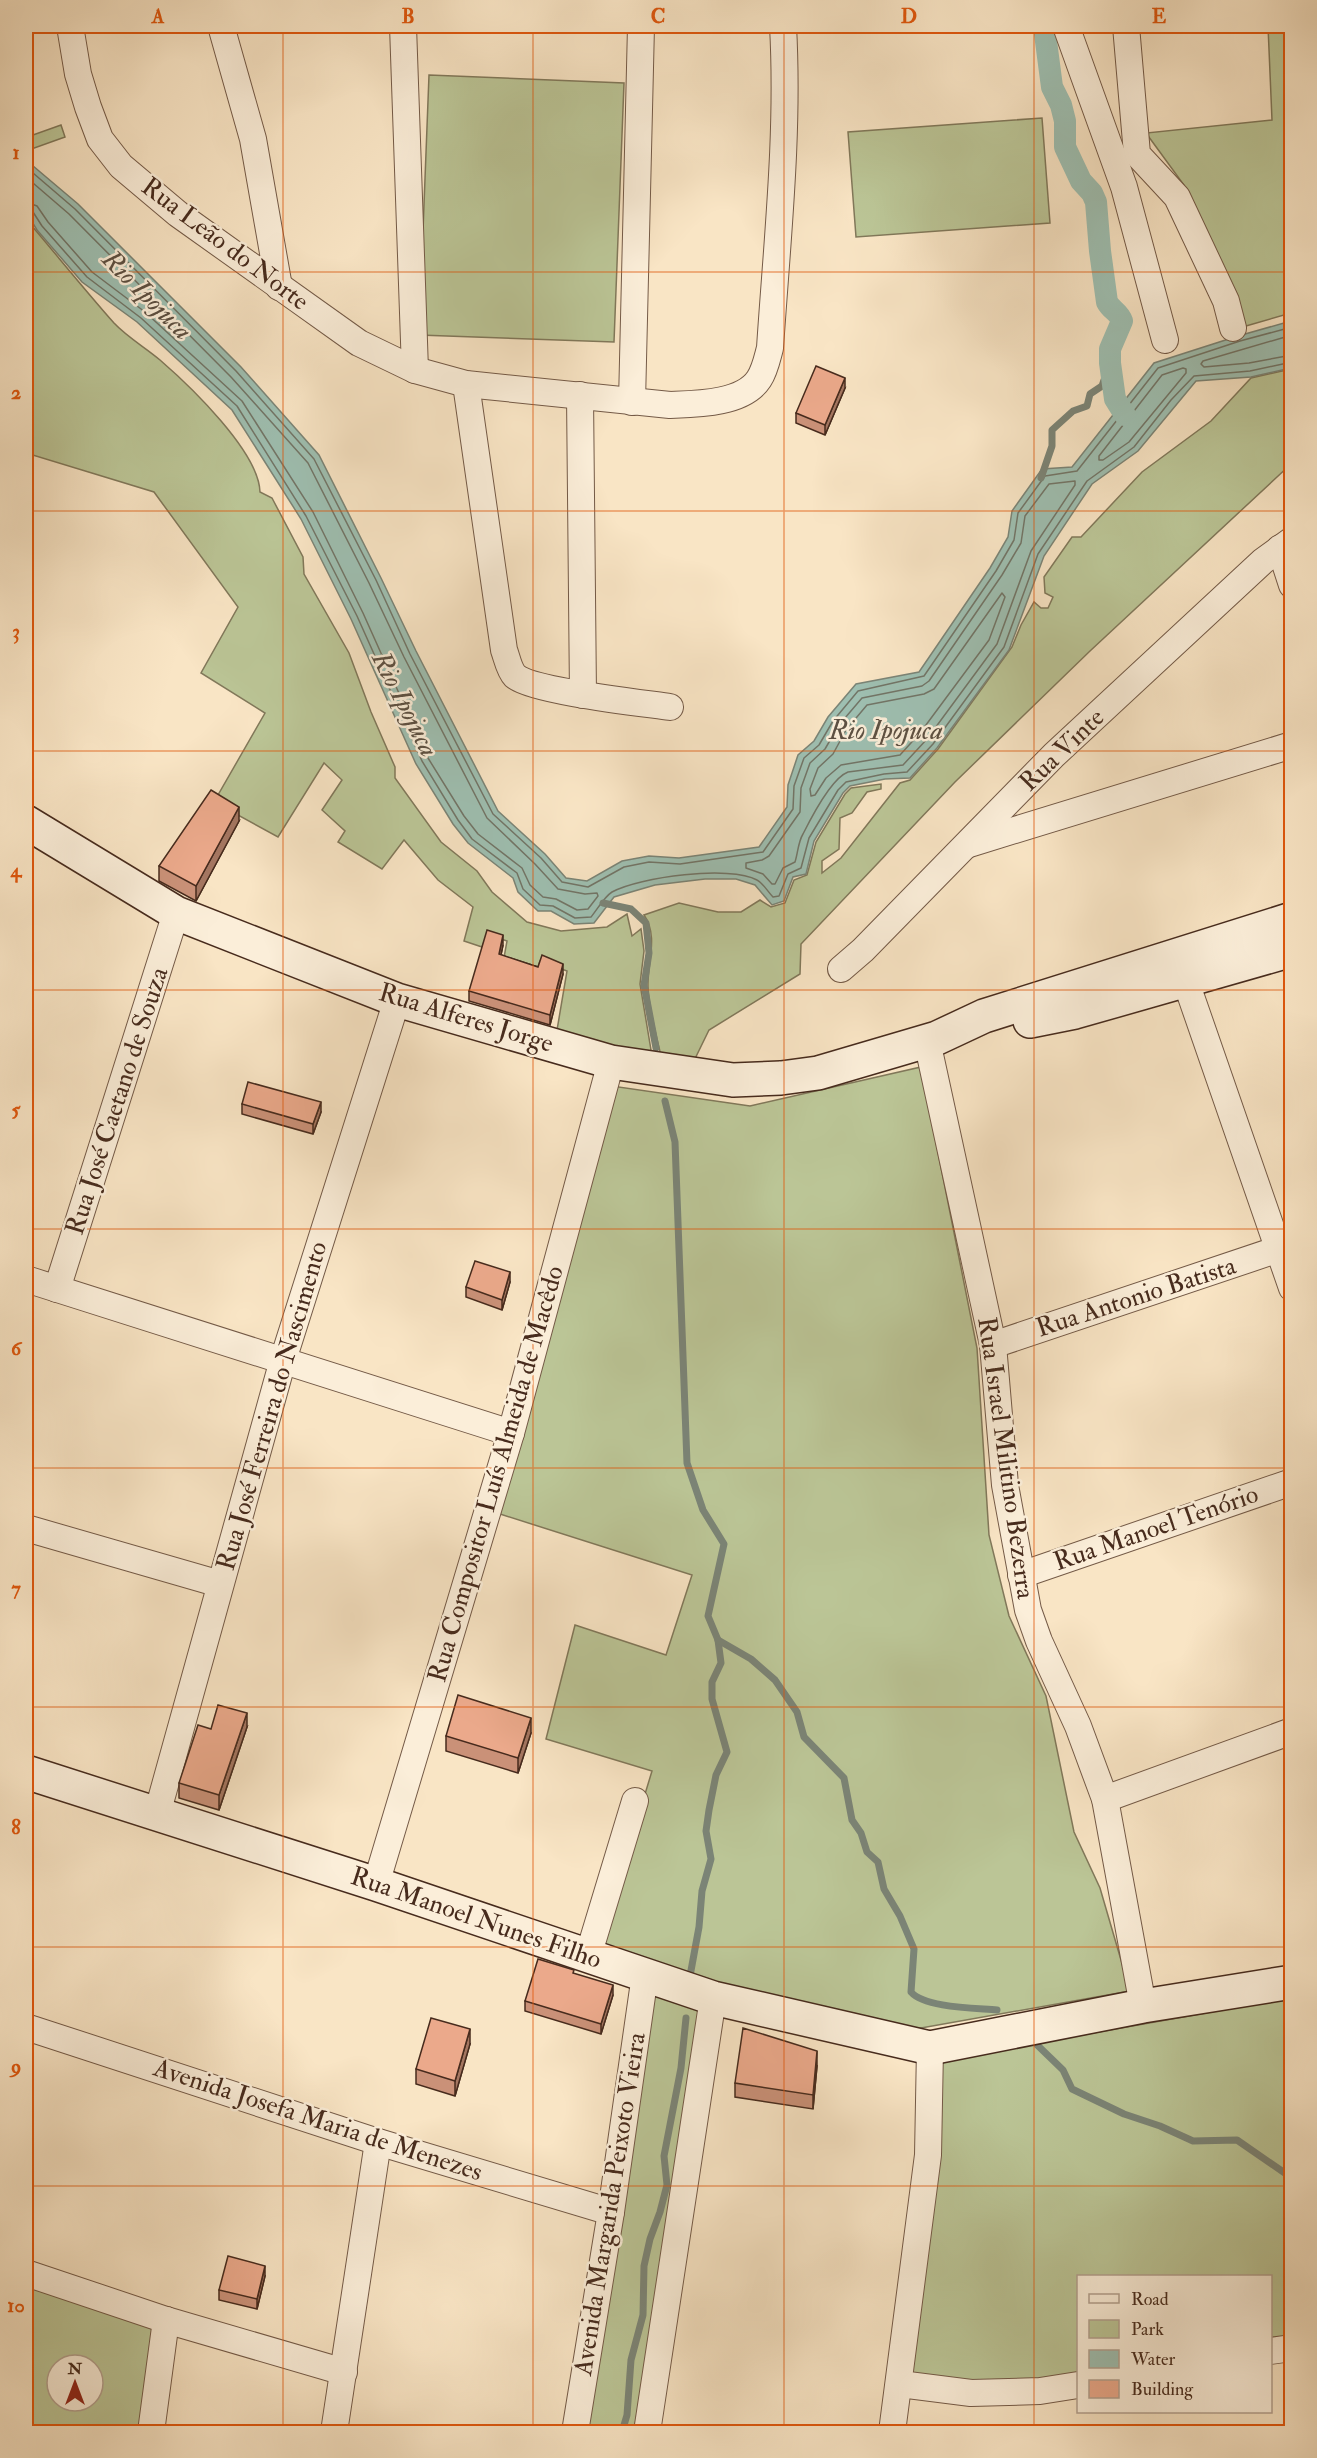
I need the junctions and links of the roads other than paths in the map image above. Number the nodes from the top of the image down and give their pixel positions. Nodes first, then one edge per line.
1 (70, 26) edge
2 (221, 26) edge
3 (403, 26) edge
4 (641, 26) edge
5 (783, 26) edge
6 (1066, 26) edge
7 (1126, 26) edge
8 (279, 287) junction
9 (1233, 328) dead end
10 (1165, 340) dead end
11 (415, 370) junction
12 (466, 384) junction
13 (580, 395) junction
14 (632, 402) junction
15 (1286, 544) edge
16 (1292, 585) edge
17 (583, 695) junction
18 (670, 707) dead end
19 (1292, 745) edge
20 (26, 822) edge
21 (966, 844) junction
22 (176, 913) junction
23 (1292, 919) edge
24 (1292, 950) edge
25 (841, 969) dead end
26 (1186, 982) junction
27 (398, 1000) junction
28 (932, 1039) junction
29 (611, 1062) junction
30 (1279, 1249) junction
31 (26, 1279) edge
32 (1292, 1288) edge
33 (57, 1289) junction
34 (993, 1345) junction
35 (283, 1360) junction
36 (511, 1433) junction
37 (1292, 1482) edge
38 (26, 1528) edge
39 (1021, 1575) junction
40 (220, 1584) junction
41 (1292, 1731) edge
42 (26, 1772) edge
43 (1105, 1799) junction
44 (635, 1801) dead end
45 (158, 1814) junction
46 (376, 1884) junction
47 (588, 1956) junction
48 (645, 1975) junction
49 (1292, 1982) edge
50 (713, 1998) junction
51 (1143, 2006) junction
52 (26, 2026) edge
53 (930, 2048) junction
54 (378, 2142) junction
55 (611, 2212) junction
56 (26, 2274) edge
57 (166, 2320) junction
58 (1292, 2348) edge
59 (1272, 2351) edge
60 (344, 2372) junction
61 (900, 2384) junction
62 (1077, 2385) edge
63 (151, 2433) edge
64 (334, 2433) edge
65 (575, 2433) edge
66 (647, 2433) edge
67 (892, 2433) edge

1 - 8 street, Rua Leão do Norte
2 - 8 street
3 - 11 street
4 - 14 street
5 - 14 street, Rua Leão do Norte
6 - 10 street
7 - 9 street
8 - 11 street, Rua Leão do Norte
11 - 12 street, Rua Leão do Norte
12 - 13 street, Rua Leão do Norte
12 - 17 street
13 - 14 street, Rua Leão do Norte
13 - 17 street
15 - 16 street
15 - 21 street, Rua Vinte
17 - 18 street
19 - 21 street
20 - 22 street, Rua Alferes Jorge
21 - 25 street, Rua Vinte
22 - 27 street, Rua Alferes Jorge
22 - 33 street, Rua José Caetano de Souza
23 - 28 street
24 - 26 street
26 - 28 street
26 - 30 street
27 - 29 street, Rua Alferes Jorge
27 - 35 street, Rua José Ferreira do Nascimento
28 - 29 street, Rua Alferes Jorge
28 - 34 street, Rua Israel Militino Bezerra
29 - 36 street, Rua Compositor Luís Almeida de Macêdo
30 - 32 street
30 - 34 street, Rua Antonio Batista
31 - 33 street
33 - 35 street
34 - 39 street, Rua Israel Militino Bezerra
35 - 36 street
35 - 40 street, Rua José Ferreira do Nascimento
36 - 46 street, Rua Compositor Luís Almeida de Macêdo
37 - 39 street, Rua Manoel Tenório
38 - 40 street
39 - 43 street, Rua Israel Militino Bezerra
40 - 45 street, Rua José Ferreira do Nascimento
41 - 43 street
42 - 45 street, Rua Manoel Nunes Filho
43 - 51 street, Rua Israel Militino Bezerra
44 - 47 street
45 - 46 street, Rua Manoel Nunes Filho
46 - 47 street, Rua Manoel Nunes Filho
47 - 48 street, Rua Manoel Nunes Filho
48 - 50 street, Rua Manoel Nunes Filho
48 - 55 street, Avenida Margarida Peixoto Vieira
49 - 51 street
50 - 53 street, Rua Manoel Nunes Filho
50 - 66 street
51 - 53 street
52 - 54 street, Avenida Josefa Maria de Menezes
53 - 61 street
54 - 55 street, Avenida Josefa Maria de Menezes
54 - 60 street
55 - 65 street, Avenida Margarida Peixoto Vieira
56 - 57 street
57 - 60 street
57 - 63 street
58 - 59 street
60 - 64 street
61 - 62 street
61 - 67 street

